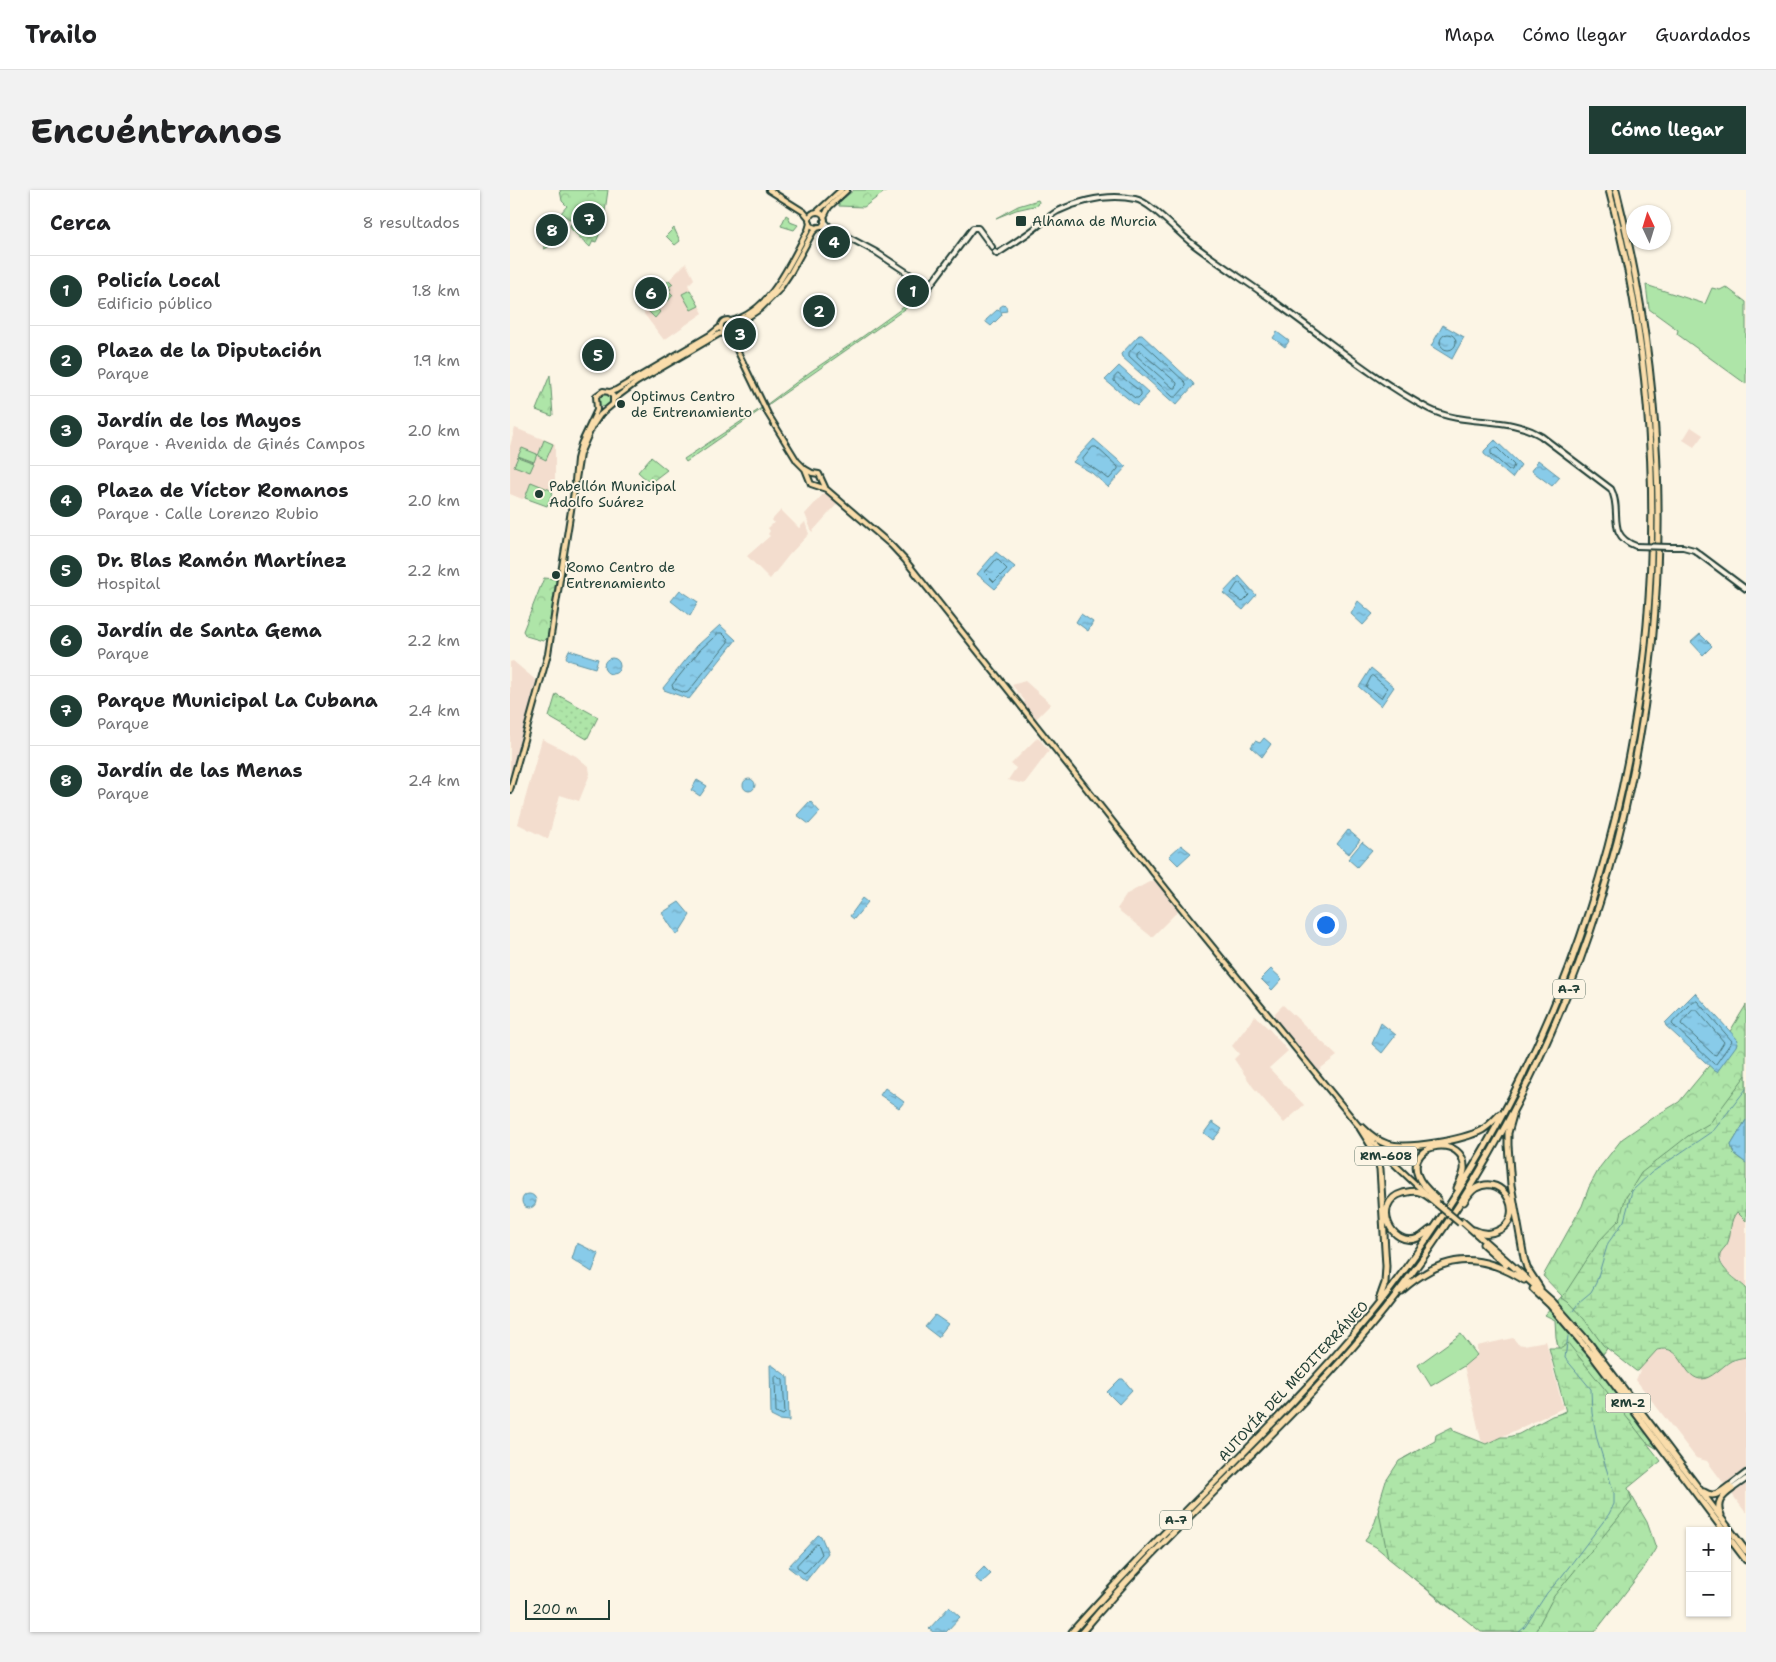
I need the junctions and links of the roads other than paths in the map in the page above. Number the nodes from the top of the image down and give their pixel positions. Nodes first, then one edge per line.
1 (769, 190) edge
2 (841, 190) edge
3 (847, 190) edge
4 (1609, 190) edge
5 (1616, 190) edge
6 (804, 212) junction
7 (815, 213) junction
8 (824, 219) junction
9 (809, 221) junction
10 (819, 227) junction
11 (831, 228) junction
12 (730, 321) junction
13 (720, 327) junction
14 (733, 330) junction
15 (726, 334) junction
16 (734, 341) junction
17 (610, 392) junction
18 (614, 399) junction
19 (597, 405) junction
20 (607, 409) junction
21 (805, 469) junction
22 (812, 473) junction
23 (808, 478) junction
24 (575, 481) junction
25 (821, 481) junction
26 (817, 485) junction
27 (826, 489) junction
28 (1746, 589) edge
29 (510, 790) edge
30 (1546, 1024) junction
31 (1516, 1105) junction
32 (1500, 1114) junction
33 (1360, 1127) junction
34 (1456, 1191) junction
35 (1437, 1201) junction
36 (1461, 1222) junction
37 (1431, 1228) junction
38 (1524, 1280) junction
39 (1401, 1291) junction
40 (1379, 1300) junction
41 (1552, 1301) junction
42 (1351, 1337) junction
43 (1354, 1346) junction
44 (1746, 1473) edge
45 (1746, 1479) edge
46 (1694, 1483) junction
47 (1731, 1488) junction
48 (1721, 1527) edge
49 (1731, 1540) edge
50 (1746, 1551) edge
51 (1746, 1560) edge
52 (1072, 1632) edge
53 (1082, 1632) edge

1 - 6 main road
2 - 7 main road
3 - 8 main road
4 - 30 highway, AUTOVÍA DEL MEDITERRÁNEO / A-7
5 - 31 highway, AUTOVÍA DEL MEDITERRÁNEO / A-7
6 - 7 main road
6 - 9 main road
7 - 8 main road
7 - 9 main road
8 - 10 main road
8 - 11 main road
9 - 10 main road
9 - 12 main road
10 - 11 main road
10 - 14 main road
11 - 28 main road, bridge
12 - 13 main road
12 - 14 main road
13 - 15 main road
13 - 17 main road
14 - 15 main road
14 - 16 main road
15 - 16 main road
15 - 18 main road
16 - 21 main road
17 - 18 main road
17 - 19 main road
18 - 20 main road
19 - 20 main road
19 - 24 main road
20 - 24 main road
21 - 22 main road
21 - 23 main road
22 - 23 main road
22 - 25 main road
23 - 26 main road
24 - 29 main road
25 - 26 main road
25 - 27 main road
26 - 27 main road
27 - 33 main road
30 - 32 highway
30 - 42 highway, AUTOVÍA DEL MEDITERRÁNEO / A-7
31 - 41 highway
31 - 43 highway, AUTOVÍA DEL MEDITERRÁNEO / A-7
32 - 33 highway
32 - 34 highway
33 - 35 main road
33 - 40 highway
34 - 35 highway
34 - 37 highway
35 - 36 highway, RM-2, bridge
35 - 37 highway
36 - 38 highway, RM-2
36 - 39 highway
36 - 41 highway, RM-2
37 - 40 highway
38 - 39 highway
38 - 48 highway, RM-2
39 - 43 highway
40 - 42 highway
41 - 46 highway, RM-2
42 - 52 highway, AUTOVÍA DEL MEDITERRÁNEO / A-7
43 - 53 highway, AUTOVÍA DEL MEDITERRÁNEO / A-7
44 - 47 main road
45 - 47 main road
46 - 47 highway
46 - 50 highway, RM-2
47 - 50 highway
49 - 51 highway

